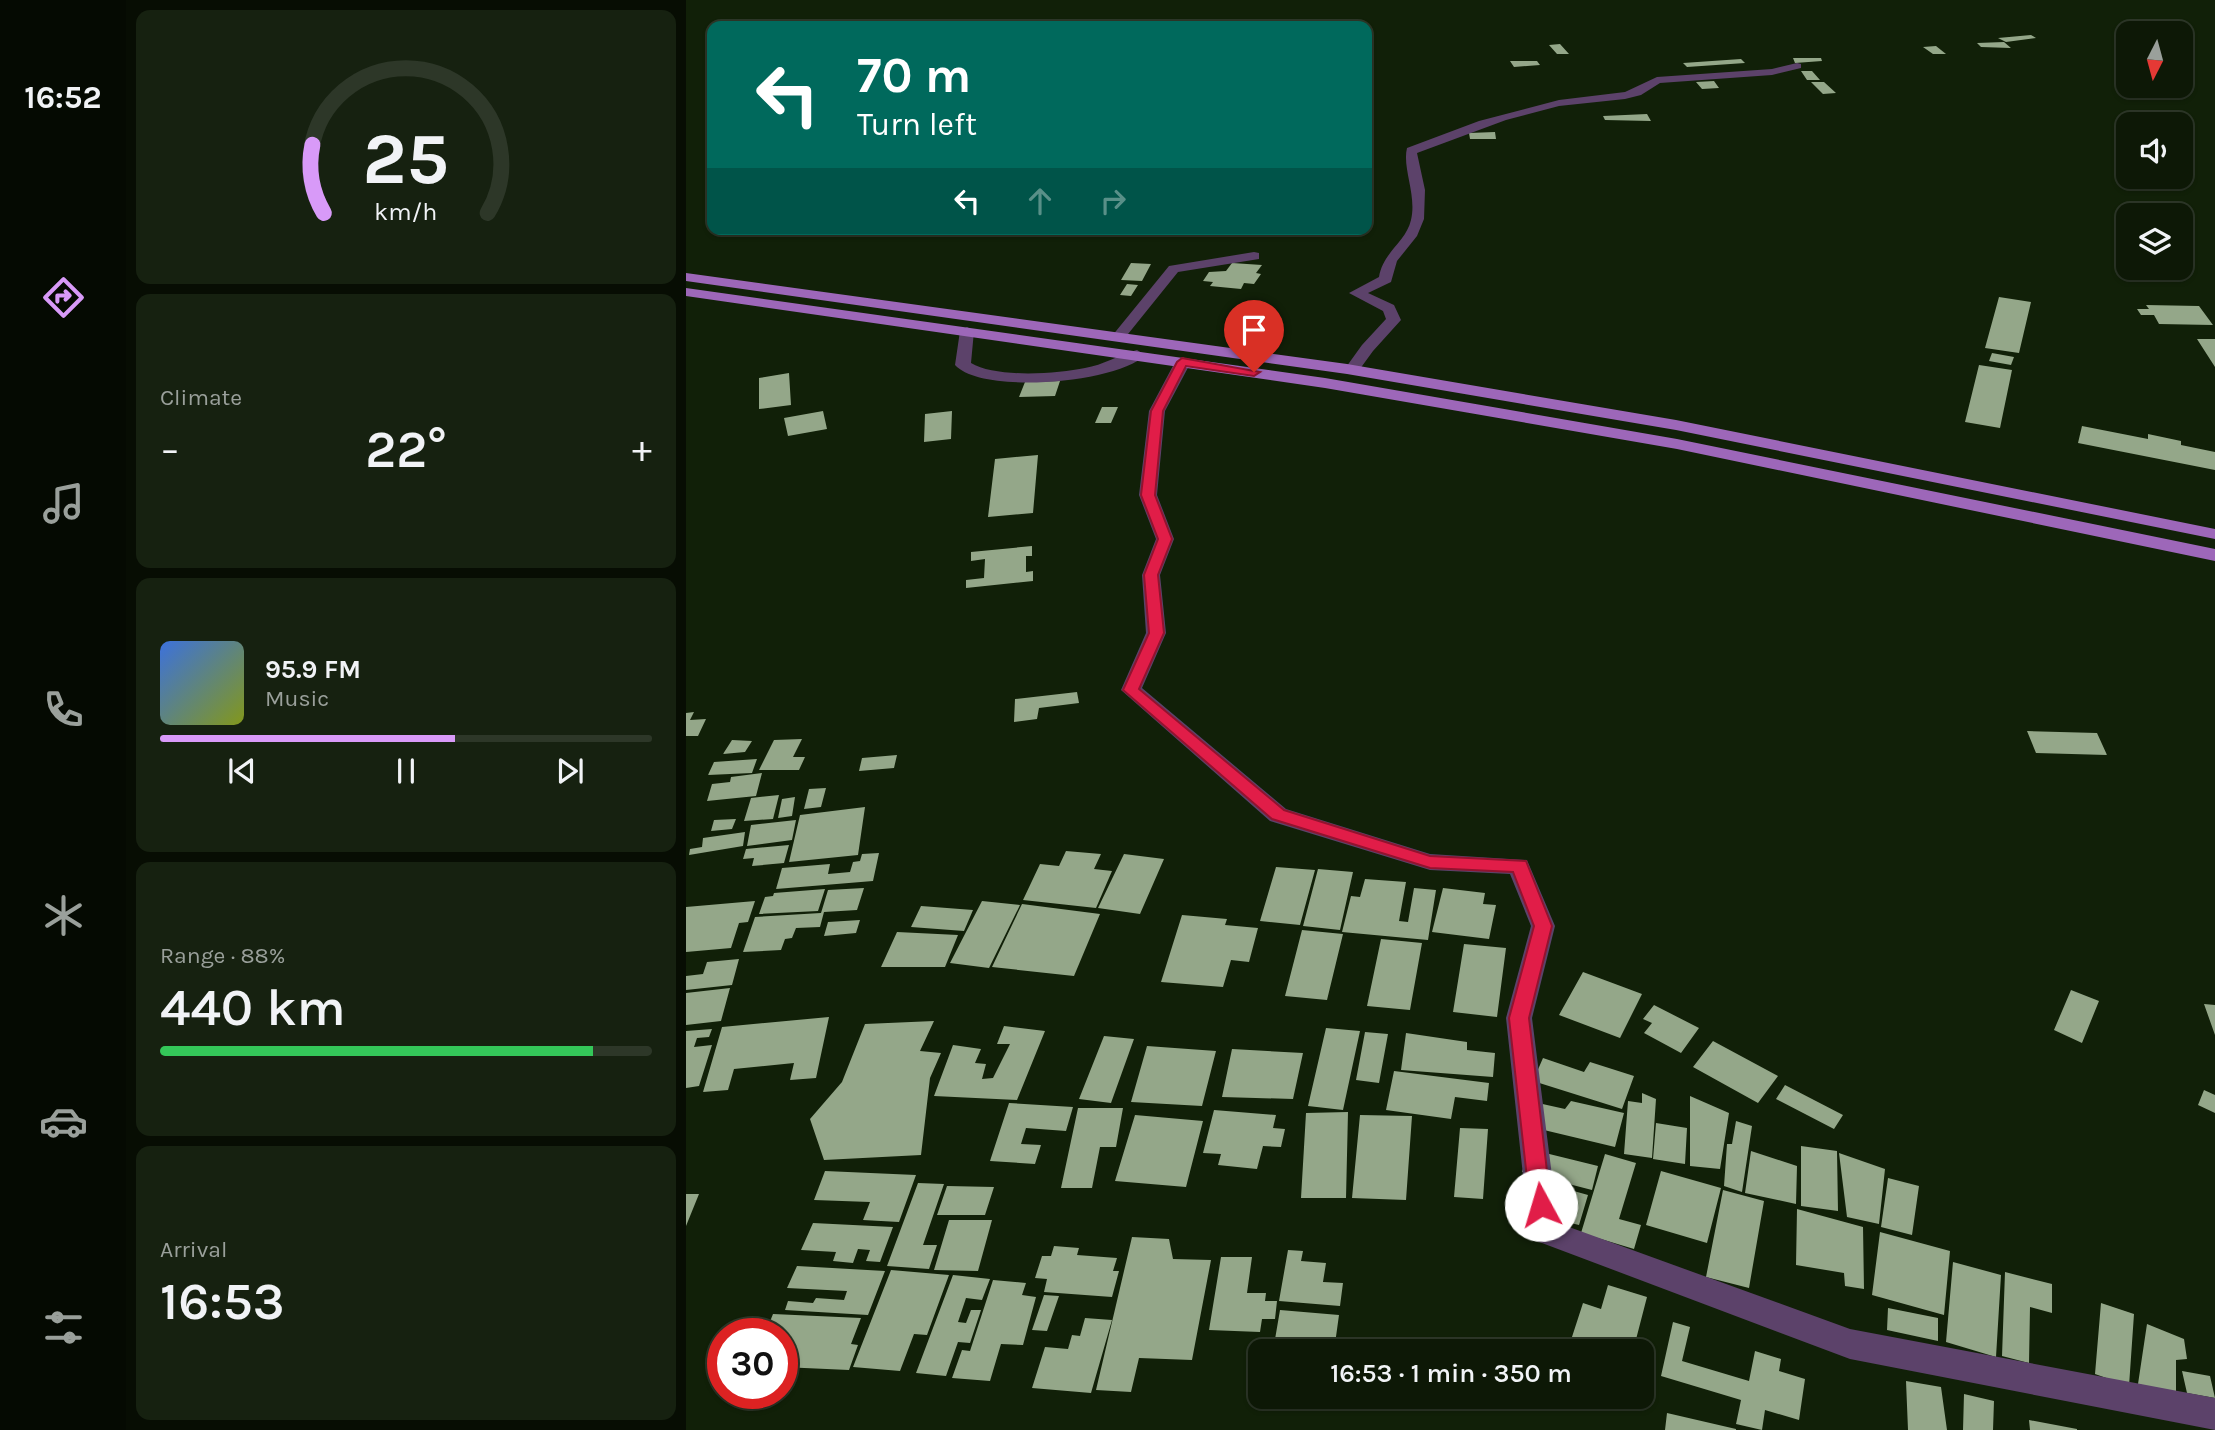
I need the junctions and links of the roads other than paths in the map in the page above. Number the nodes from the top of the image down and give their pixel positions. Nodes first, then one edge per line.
1 (1797, 66) dead end
2 (1254, 256) dead end
3 (686, 277) edge
4 (686, 292) edge
5 (967, 331) junction
6 (1119, 335) junction
7 (1137, 355) junction
8 (1182, 362) junction
9 (1352, 370) junction
10 (2215, 534) edge
11 (2215, 555) edge
12 (2215, 1413) edge

1 - 9 street
2 - 6 street
3 - 6 main road
4 - 5 main road
5 - 7 main road
5 - 7 street
6 - 9 main road
7 - 8 main road
8 - 11 main road
8 - 12 street
9 - 10 main road

